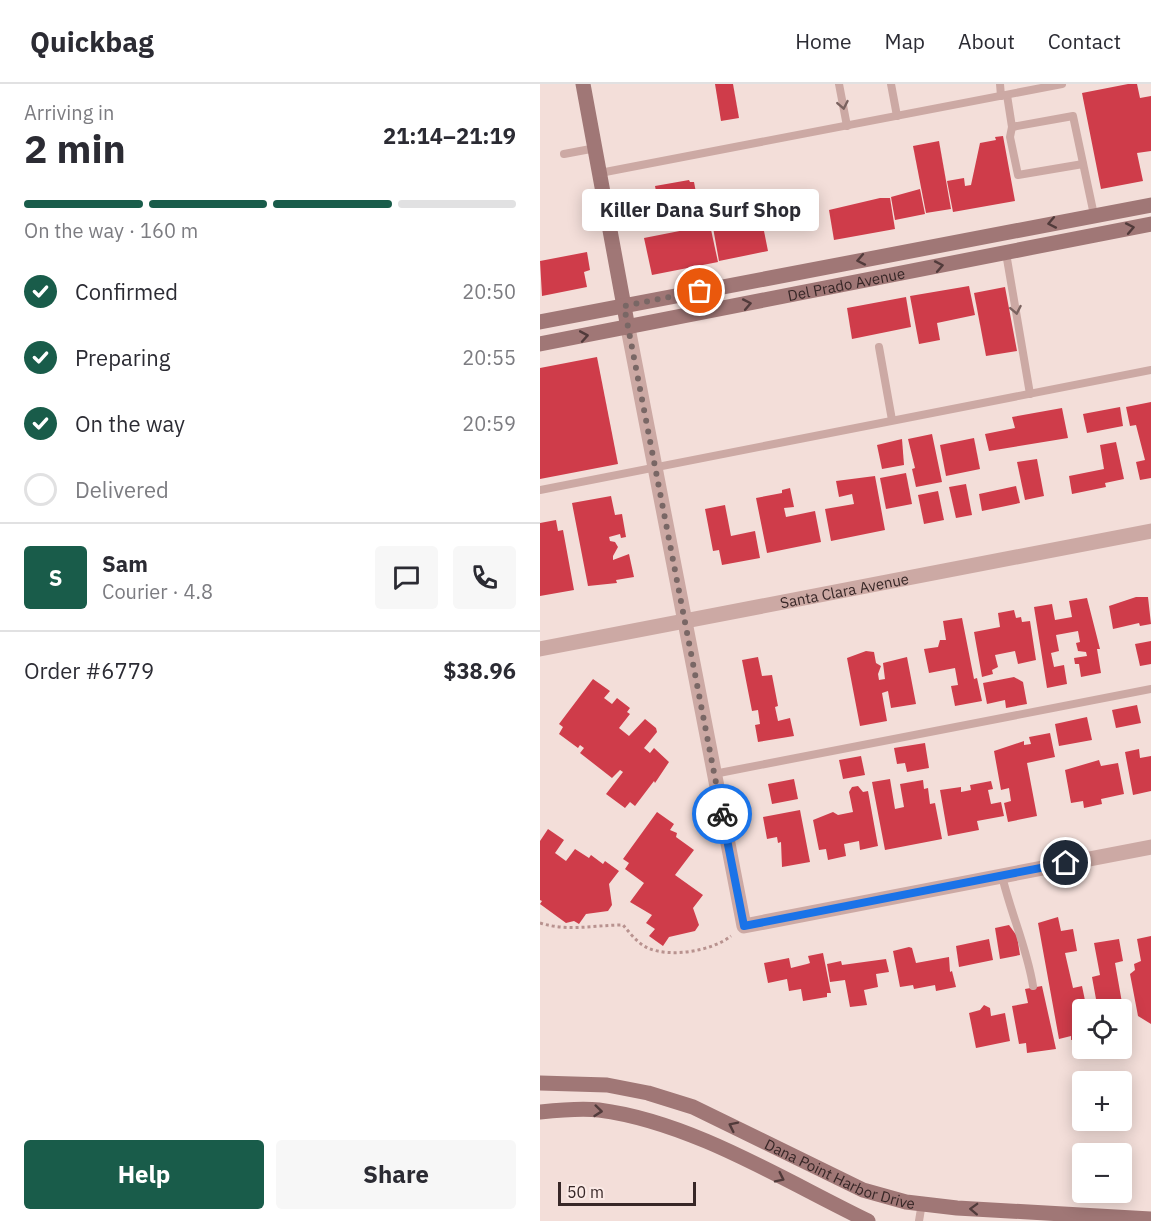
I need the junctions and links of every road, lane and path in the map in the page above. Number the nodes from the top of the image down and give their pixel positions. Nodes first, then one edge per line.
1 (583, 84) edge
2 (839, 84) edge
3 (891, 84) edge
4 (999, 84) edge
5 (1062, 84) edge
6 (1004, 95) junction
7 (897, 116) junction
8 (847, 126) junction
9 (1012, 128) junction
10 (596, 148) junction
11 (564, 154) dead end
12 (1083, 164) junction
13 (600, 173) junction
14 (1151, 205) edge
15 (1094, 215) junction
16 (1151, 224) edge
17 (1005, 253) junction
18 (624, 306) junction
19 (540, 322) edge
20 (628, 328) junction
21 (540, 344) edge
22 (879, 347) dead end
23 (1151, 370) edge
24 (1030, 394) junction
25 (892, 420) junction
26 (655, 466) junction
27 (540, 490) edge
28 (1151, 531) edge
29 (684, 621) junction
30 (540, 649) edge
31 (1151, 689) edge
32 (714, 774) junction
33 (1151, 847) edge
34 (1002, 876) junction
35 (540, 923) edge
36 (744, 926) junction
37 (1033, 986) dead end
38 (540, 1083) edge
39 (540, 1112) edge
40 (922, 1203) junction
41 (1151, 1219) edge
42 (868, 1221) edge
43 (919, 1221) edge

1 - 10 main road
2 -> 8 lane
3 - 7 lane
4 - 6 lane
5 - 6 lane
6 - 7 lane
6 - 9 lane
7 - 8 lane
8 - 13 lane
9 - 12 lane
9 - 12 lane
10 - 11 lane
10 - 13 main road
12 - 15 lane
13 - 18 main road
14 - 15 main road, Del Prado Avenue
15 -> 18 main road, Del Prado Avenue
17 -> 16 main road, Del Prado Avenue
20 -> 17 main road, Del Prado Avenue
17 -> 24 lane
18 - 19 main road, Del Prado Avenue
18 - 20 main road
21 -> 20 main road, Del Prado Avenue
20 - 26 street
22 - 25 lane
23 - 24 lane
24 - 25 lane
25 - 26 lane
26 - 27 lane
26 - 29 street
28 - 29 street, Santa Clara Avenue
29 - 30 street, Santa Clara Avenue
29 - 32 street
31 - 32 lane
32 - 36 street
33 - 34 street
34 - 36 street
34 - 37 lane
35 - 36 path
40 -> 38 main road, Dana Point Harbor Drive
39 -> 42 main road, Dana Point Harbor Drive
41 -> 40 main road, Dana Point Harbor Drive
40 - 43 lane

